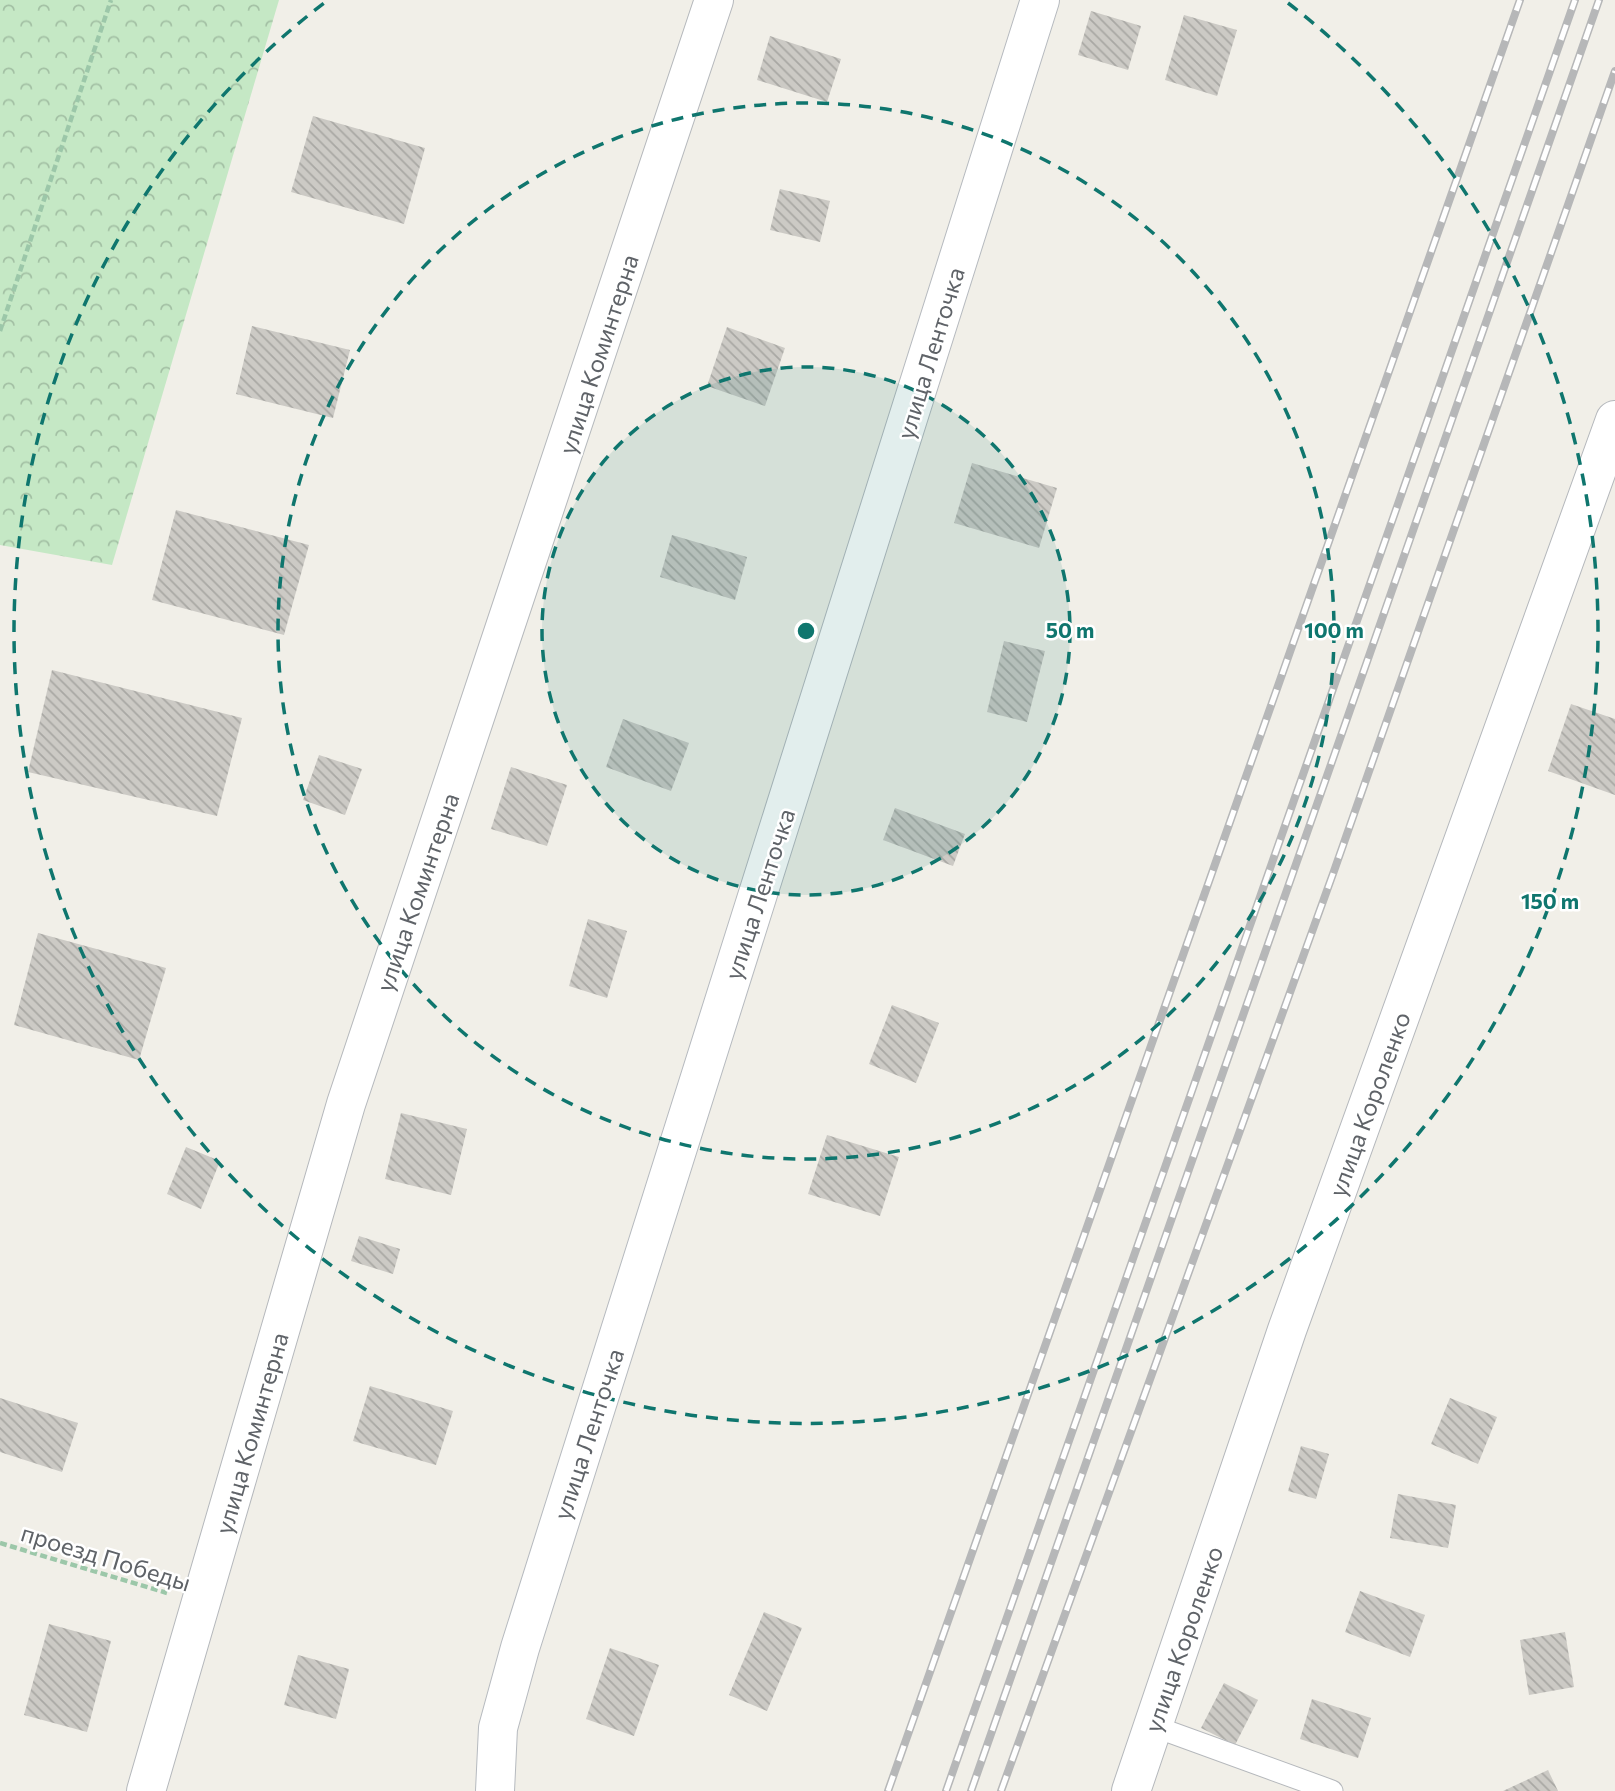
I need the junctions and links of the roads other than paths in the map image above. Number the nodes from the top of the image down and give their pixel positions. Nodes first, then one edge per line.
1 (714, 0) edge
2 (1040, 0) edge
3 (1615, 420) edge
4 (1153, 1727) junction
5 (146, 1791) edge
6 (495, 1791) edge
7 (1131, 1791) edge
8 (1332, 1791) edge

1 - 5 street, улица Коминтерна
2 - 6 street, улица Ленточка
3 - 4 street, улица Короленко
4 - 7 street, улица Короленко
4 - 8 lane

